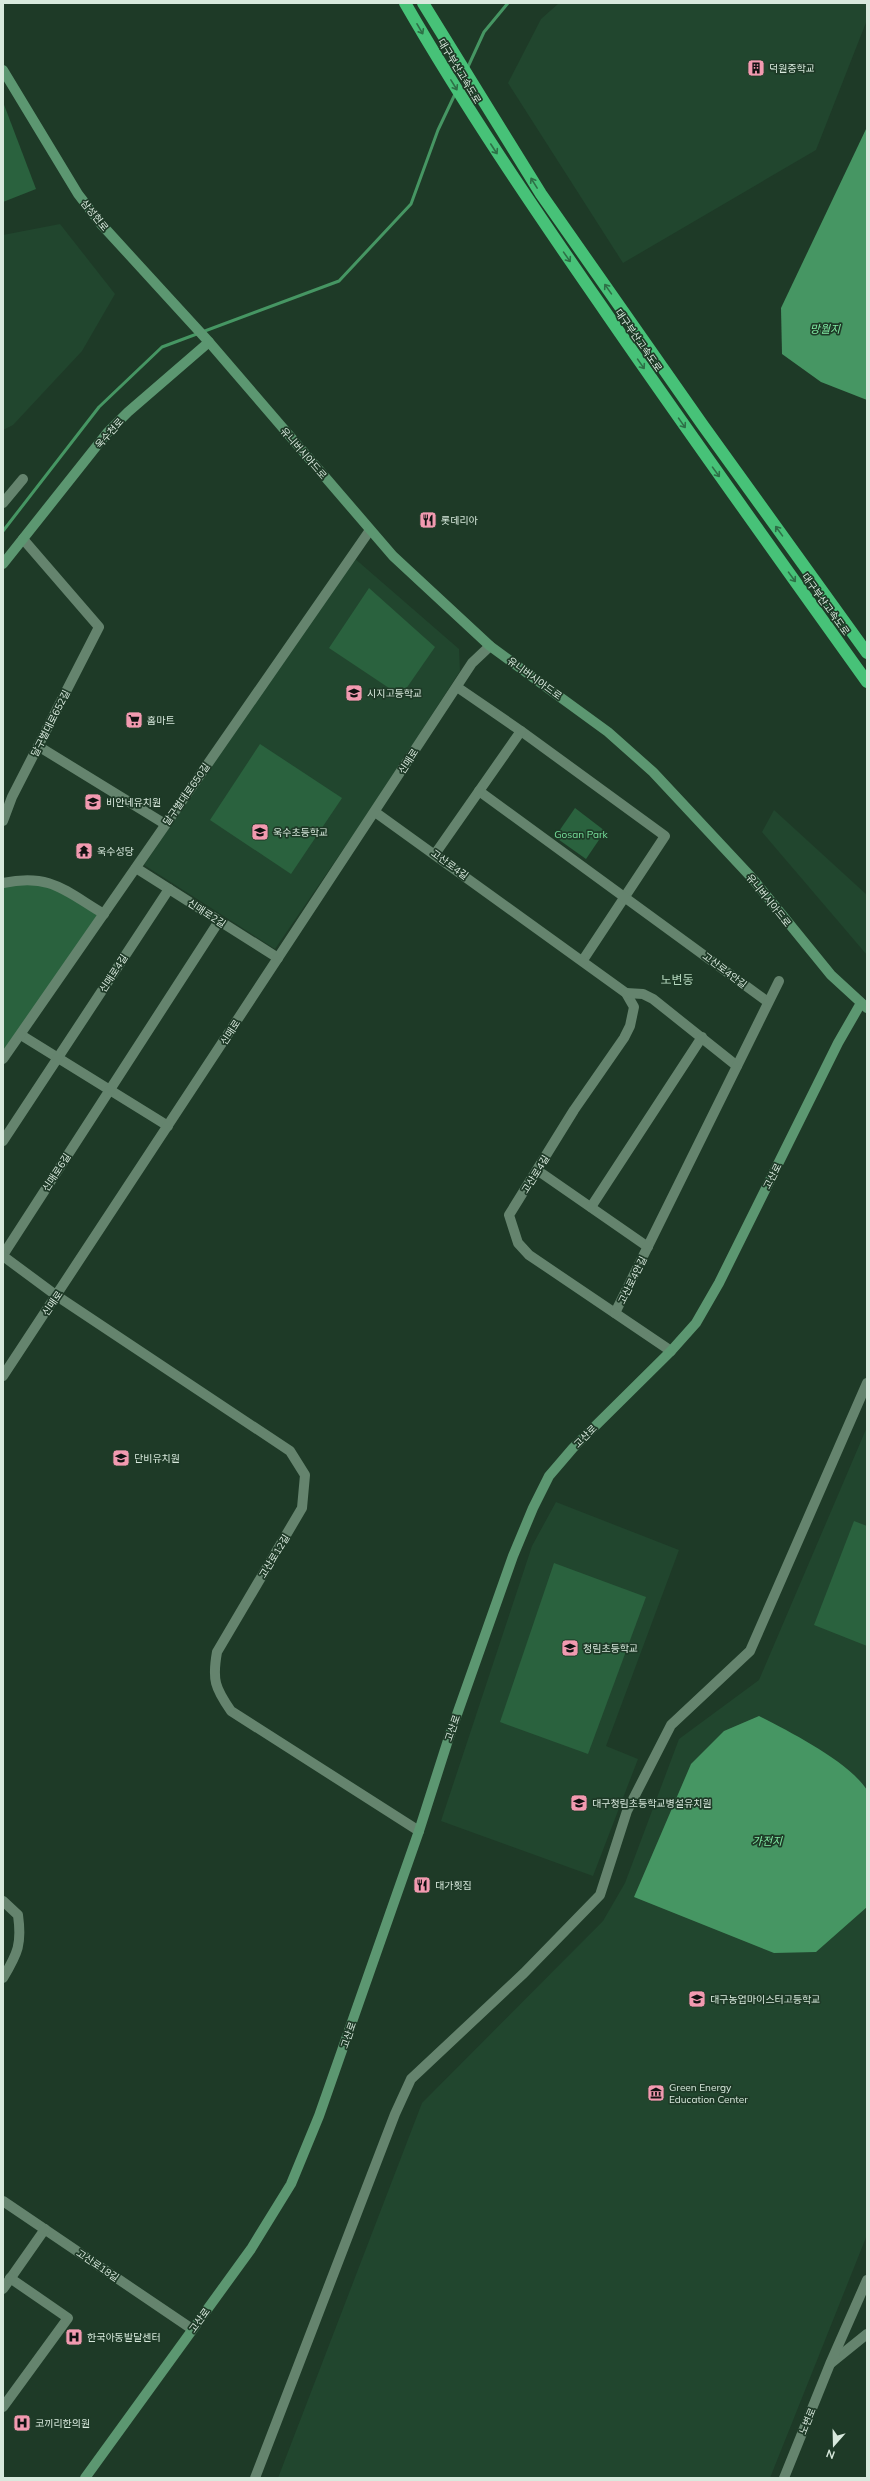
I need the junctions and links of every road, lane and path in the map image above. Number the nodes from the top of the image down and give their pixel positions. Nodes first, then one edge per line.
1 (405, 3) edge
2 (423, 3) edge
3 (3, 70) edge
4 (209, 342) junction
5 (23, 480) dead end
6 (3, 503) edge
7 (370, 530) junction
8 (23, 539) junction
9 (3, 564) edge
10 (490, 646) junction
11 (867, 653) edge
12 (867, 682) edge
13 (457, 687) junction
14 (521, 731) junction
15 (38, 746) junction
16 (479, 791) junction
17 (376, 812) junction
18 (3, 821) edge
19 (165, 824) junction
20 (435, 854) junction
21 (136, 868) junction
22 (3, 883) edge
23 (169, 889) junction
24 (625, 896) junction
25 (104, 914) junction
26 (219, 921) junction
27 (278, 958) junction
28 (583, 960) junction
29 (779, 980) dead end
30 (626, 993) junction
31 (768, 1002) junction
32 (864, 1006) edge
33 (21, 1035) junction
34 (702, 1036) junction
35 (58, 1058) junction
36 (3, 1059) edge
37 (737, 1066) junction
38 (109, 1089) junction
39 (168, 1126) junction
40 (3, 1141) edge
41 (538, 1170) junction
42 (591, 1207) junction
43 (648, 1247) junction
44 (3, 1256) edge
45 (57, 1296) junction
46 (616, 1313) junction
47 (672, 1351) junction
48 (3, 1376) edge
49 (867, 1384) edge
50 (419, 1831) junction
51 (3, 1901) edge
52 (3, 1978) edge
53 (3, 2201) edge
54 (45, 2229) junction
55 (10, 2278) junction
56 (867, 2280) edge
57 (3, 2289) edge
58 (192, 2329) junction
59 (867, 2334) edge
60 (830, 2364) junction
61 (3, 2407) edge
62 (85, 2478) edge
63 (255, 2478) edge
64 (784, 2478) edge

1 -> 12 highway, 대구부산고속도로
11 -> 2 highway, 대구부산고속도로
3 - 4 main road, 삼성현로
4 - 7 main road, 유니버시아드로
4 - 8 main road, 욱수천로
5 - 6 street
7 - 10 main road, 유니버시아드로
7 - 19 street, 달구벌대로650길
8 - 9 main road, 욱수천로
8 - 15 street, 달구벌대로652길
10 - 13 street, 신매로
10 - 32 main road, 유니버시아드로
13 - 14 street
13 - 17 street, 신매로
14 - 16 street
14 - 24 street
15 - 18 street, 달구벌대로652길
15 - 19 street
16 - 20 street
16 - 24 street, 고산로4안길
17 - 20 street, 고산로4길
17 - 27 street, 신매로
19 - 21 street, 달구벌대로650길
20 - 28 street, 고산로4길
21 - 23 street, 신매로2길
21 - 25 street, 달구벌대로650길
22 - 25 street
23 - 26 street, 신매로2길
23 - 35 street, 신매로4길
24 - 28 street
24 - 31 street, 고산로4안길
25 - 33 street, 달구벌대로650길
26 - 27 street, 신매로2길
26 - 38 street
27 - 39 street, 신매로
28 - 30 street, 고산로4길
29 - 31 street
30 - 34 street
30 - 41 street, 고산로4길
31 - 37 street, 고산로4안길
32 - 47 main road, 고산로
33 - 35 street
33 - 36 street, 달구벌대로650길
34 - 37 street
34 - 42 street
35 - 38 street
35 - 40 street
37 - 43 street, 고산로4안길
38 - 39 street
38 - 44 street, 신매로6길
39 - 45 street, 신매로
41 - 42 street, 고산로4안길
41 - 46 street, 고산로4길
42 - 43 street, 고산로4안길
43 - 46 street, 고산로4안길
44 - 45 street, 신매로6길
45 - 48 street, 신매로
45 - 50 street, 고산로12길
46 - 47 street, 고산로4길
47 - 50 main road, 고산로
49 - 63 street
50 - 58 main road, 고산로
51 - 52 street
53 - 54 street, 고산로18길
54 - 55 street
54 - 58 street, 고산로18길
55 - 57 street
55 - 61 street
56 - 60 street, 노변로
58 - 62 main road, 고산로
59 - 60 street, 노변로
60 - 64 street, 노변로

